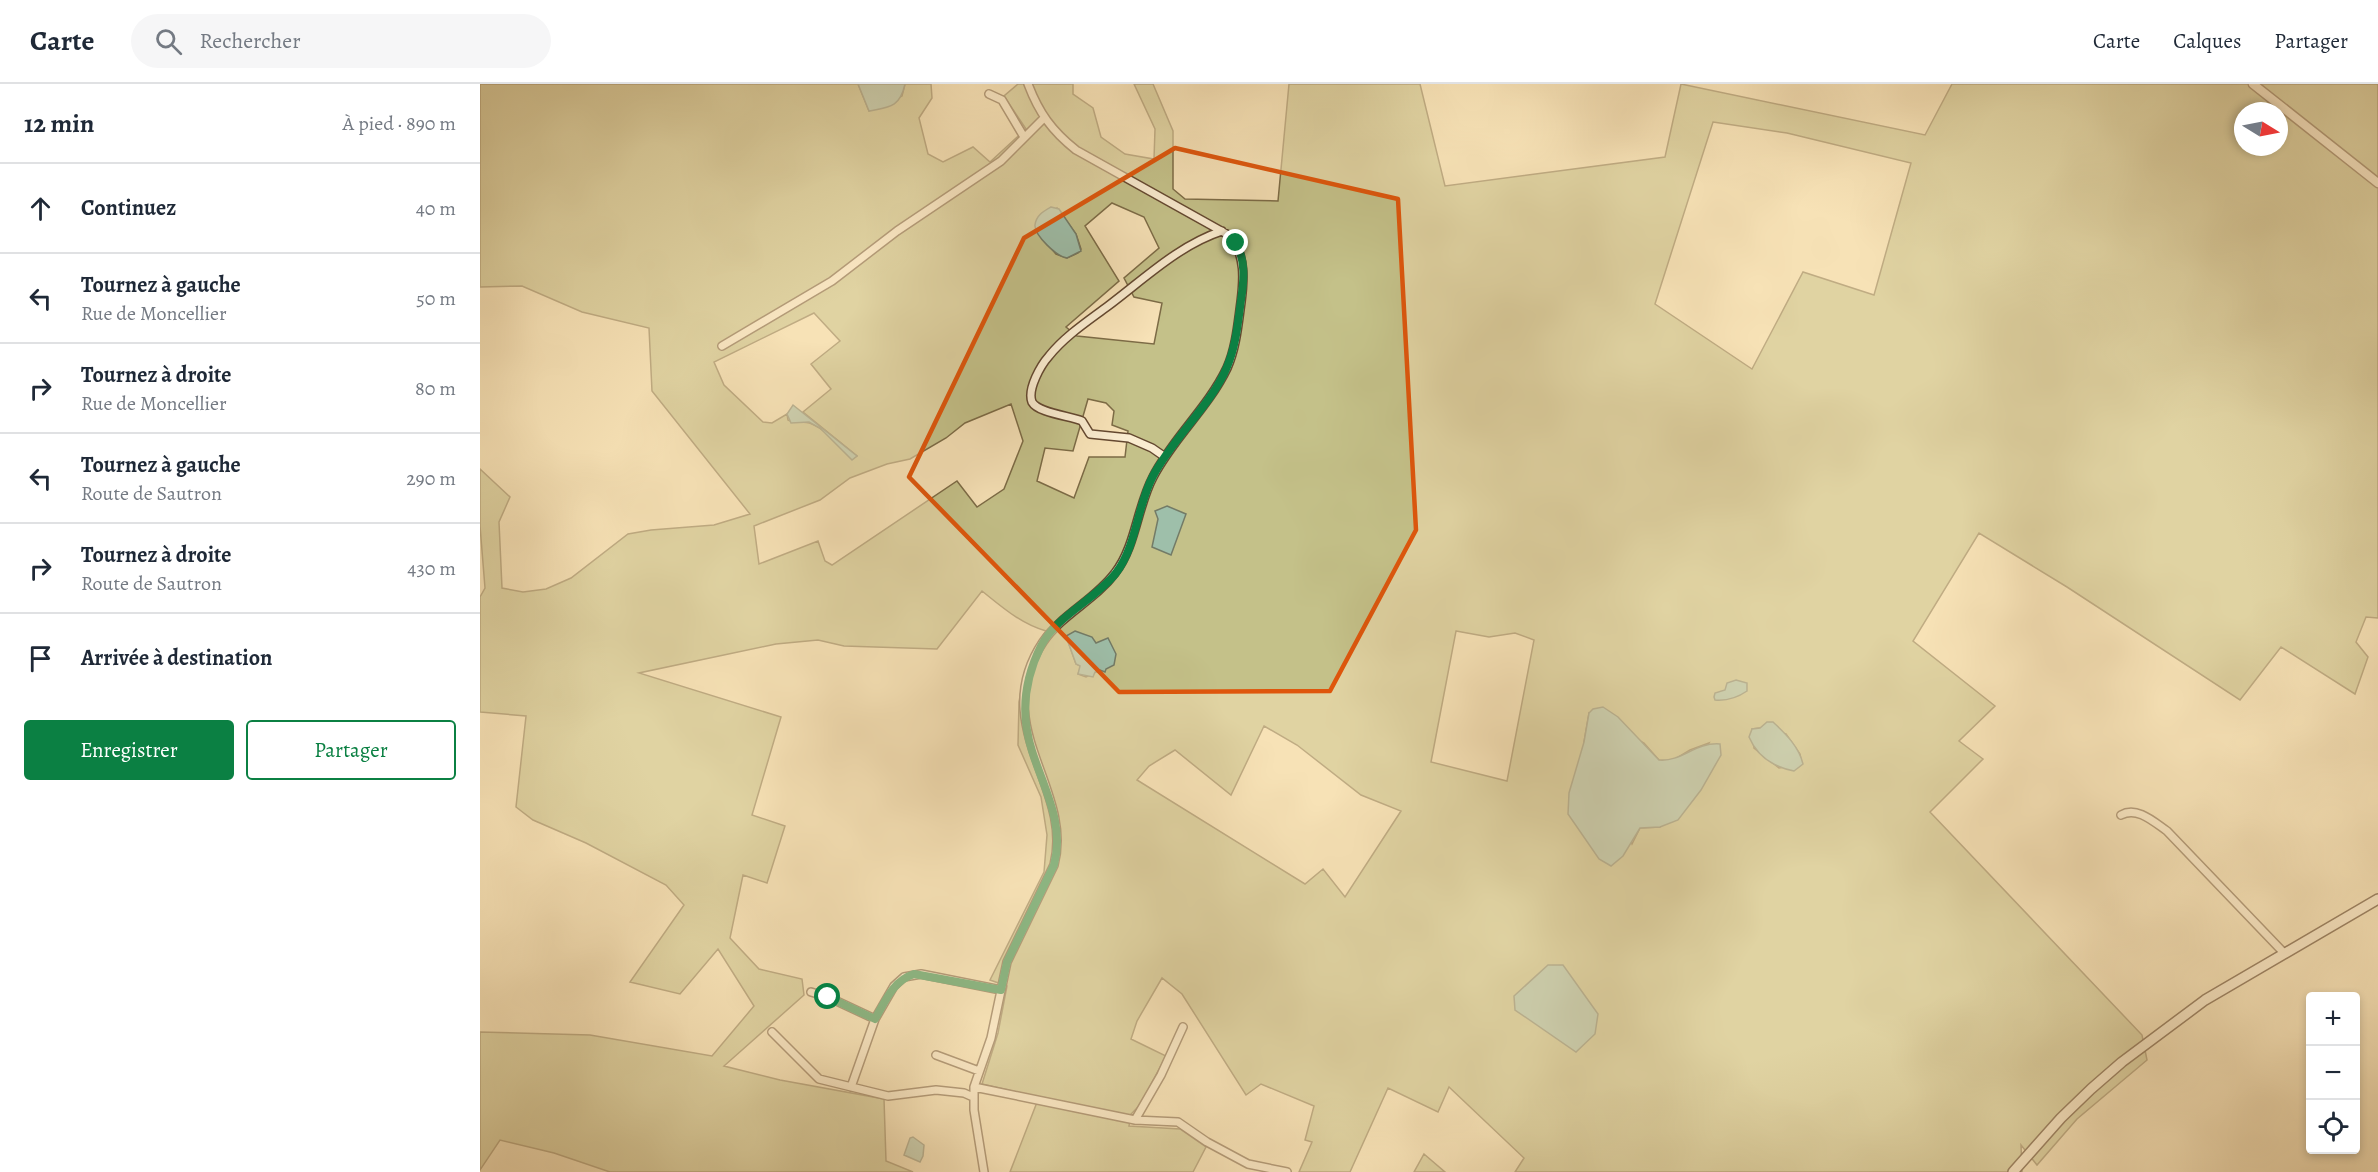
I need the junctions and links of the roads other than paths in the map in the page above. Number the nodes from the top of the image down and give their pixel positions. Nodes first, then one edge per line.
1 (1028, 84) edge
2 (2253, 84) edge
3 (989, 94) dead end
4 (1044, 118) junction
5 (1024, 136) junction
6 (2378, 183) edge
7 (1222, 231) junction
8 (722, 346) dead end
9 (1165, 457) junction
10 (2121, 815) dead end
11 (2378, 899) edge
12 (2284, 952) junction
13 (1001, 990) junction
14 (811, 992) dead end
15 (875, 1019) junction
16 (1183, 1027) dead end
17 (772, 1032) dead end
18 (936, 1055) dead end
19 (979, 1071) junction
20 (851, 1087) junction
21 (974, 1087) junction
22 (973, 1097) junction
23 (1135, 1120) junction
24 (984, 1172) edge
25 (1287, 1172) edge
26 (2013, 1172) edge

1 - 4 street
2 - 6 street
3 - 5 street
4 - 5 street
4 - 7 street
5 - 8 street
7 - 9 street
7 - 9 street
9 - 13 street
10 - 12 street
11 - 12 main road
12 - 26 main road
13 - 15 street
13 - 19 street
14 - 15 street
15 - 20 street
16 - 23 street
17 - 20 street
18 - 19 street
19 - 21 street
20 - 22 street
21 - 22 street
21 - 23 street
22 - 24 street
23 - 25 street

